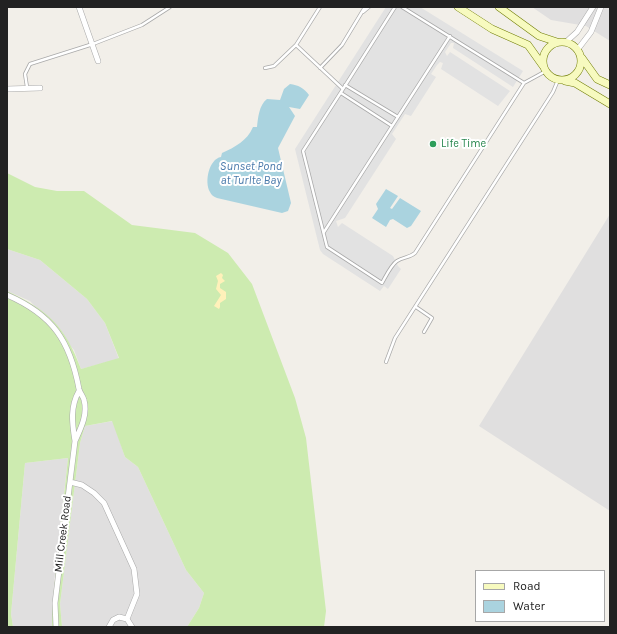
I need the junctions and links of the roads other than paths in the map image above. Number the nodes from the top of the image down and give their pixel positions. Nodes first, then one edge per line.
1 (79, 7) edge
2 (170, 7) edge
3 (320, 7) edge
4 (365, 7) edge
5 (369, 7) edge
6 (395, 7) edge
7 (402, 7) edge
8 (458, 7) edge
9 (499, 7) edge
10 (593, 7) edge
11 (601, 7) edge
12 (363, 13) junction
13 (450, 36) junction
14 (557, 42) junction
15 (566, 42) junction
16 (93, 44) junction
17 (296, 45) junction
18 (578, 49) junction
19 (582, 58) junction
20 (98, 61) dead end
21 (265, 68) dead end
22 (320, 68) junction
23 (545, 69) junction
24 (560, 80) junction
25 (524, 83) junction
26 (345, 85) junction
27 (610, 85) edge
28 (27, 87) junction
29 (40, 88) dead end
30 (7, 89) edge
31 (343, 89) junction
32 (341, 93) junction
33 (610, 104) edge
34 (398, 117) junction
35 (392, 126) junction
36 (324, 233) junction
37 (7, 295) edge
38 (416, 307) junction
39 (424, 332) dead end
40 (386, 362) dead end
41 (79, 391) junction
42 (75, 441) junction
43 (70, 482) junction
44 (127, 619) junction
45 (56, 627) edge
46 (109, 627) edge
47 (132, 627) edge

1 - 16 street
2 - 16 lane
3 - 17 lane
4 - 12 lane
5 - 12 lane
6 - 26 lane
7 - 13 lane
8 - 23 main road
9 - 14 main road
10 - 15 street
11 - 18 street
12 - 22 lane
13 - 25 lane
13 - 34 lane
14 - 15 main road
14 - 23 main road
15 - 18 main road
16 - 20 street
16 - 28 lane
17 - 21 lane
17 - 22 lane
18 - 19 main road
19 - 24 main road
19 - 27 main road
22 - 31 lane
23 - 24 main road
23 - 25 lane
24 - 33 main road
24 - 38 lane
25 - 36 lane
26 - 31 lane
26 - 34 lane
28 - 29 street
28 - 30 street
31 - 32 lane
32 - 35 lane
32 - 36 lane
34 - 35 lane
35 - 36 lane
37 - 41 street, Mill Creek Road
38 - 39 lane
38 - 40 lane
41 - 42 street, Mill Creek Road
41 - 42 street, Mill Creek Road
42 - 43 street, Mill Creek Road
43 - 44 street
43 - 45 street, Mill Creek Road
44 - 46 street
44 - 47 street

